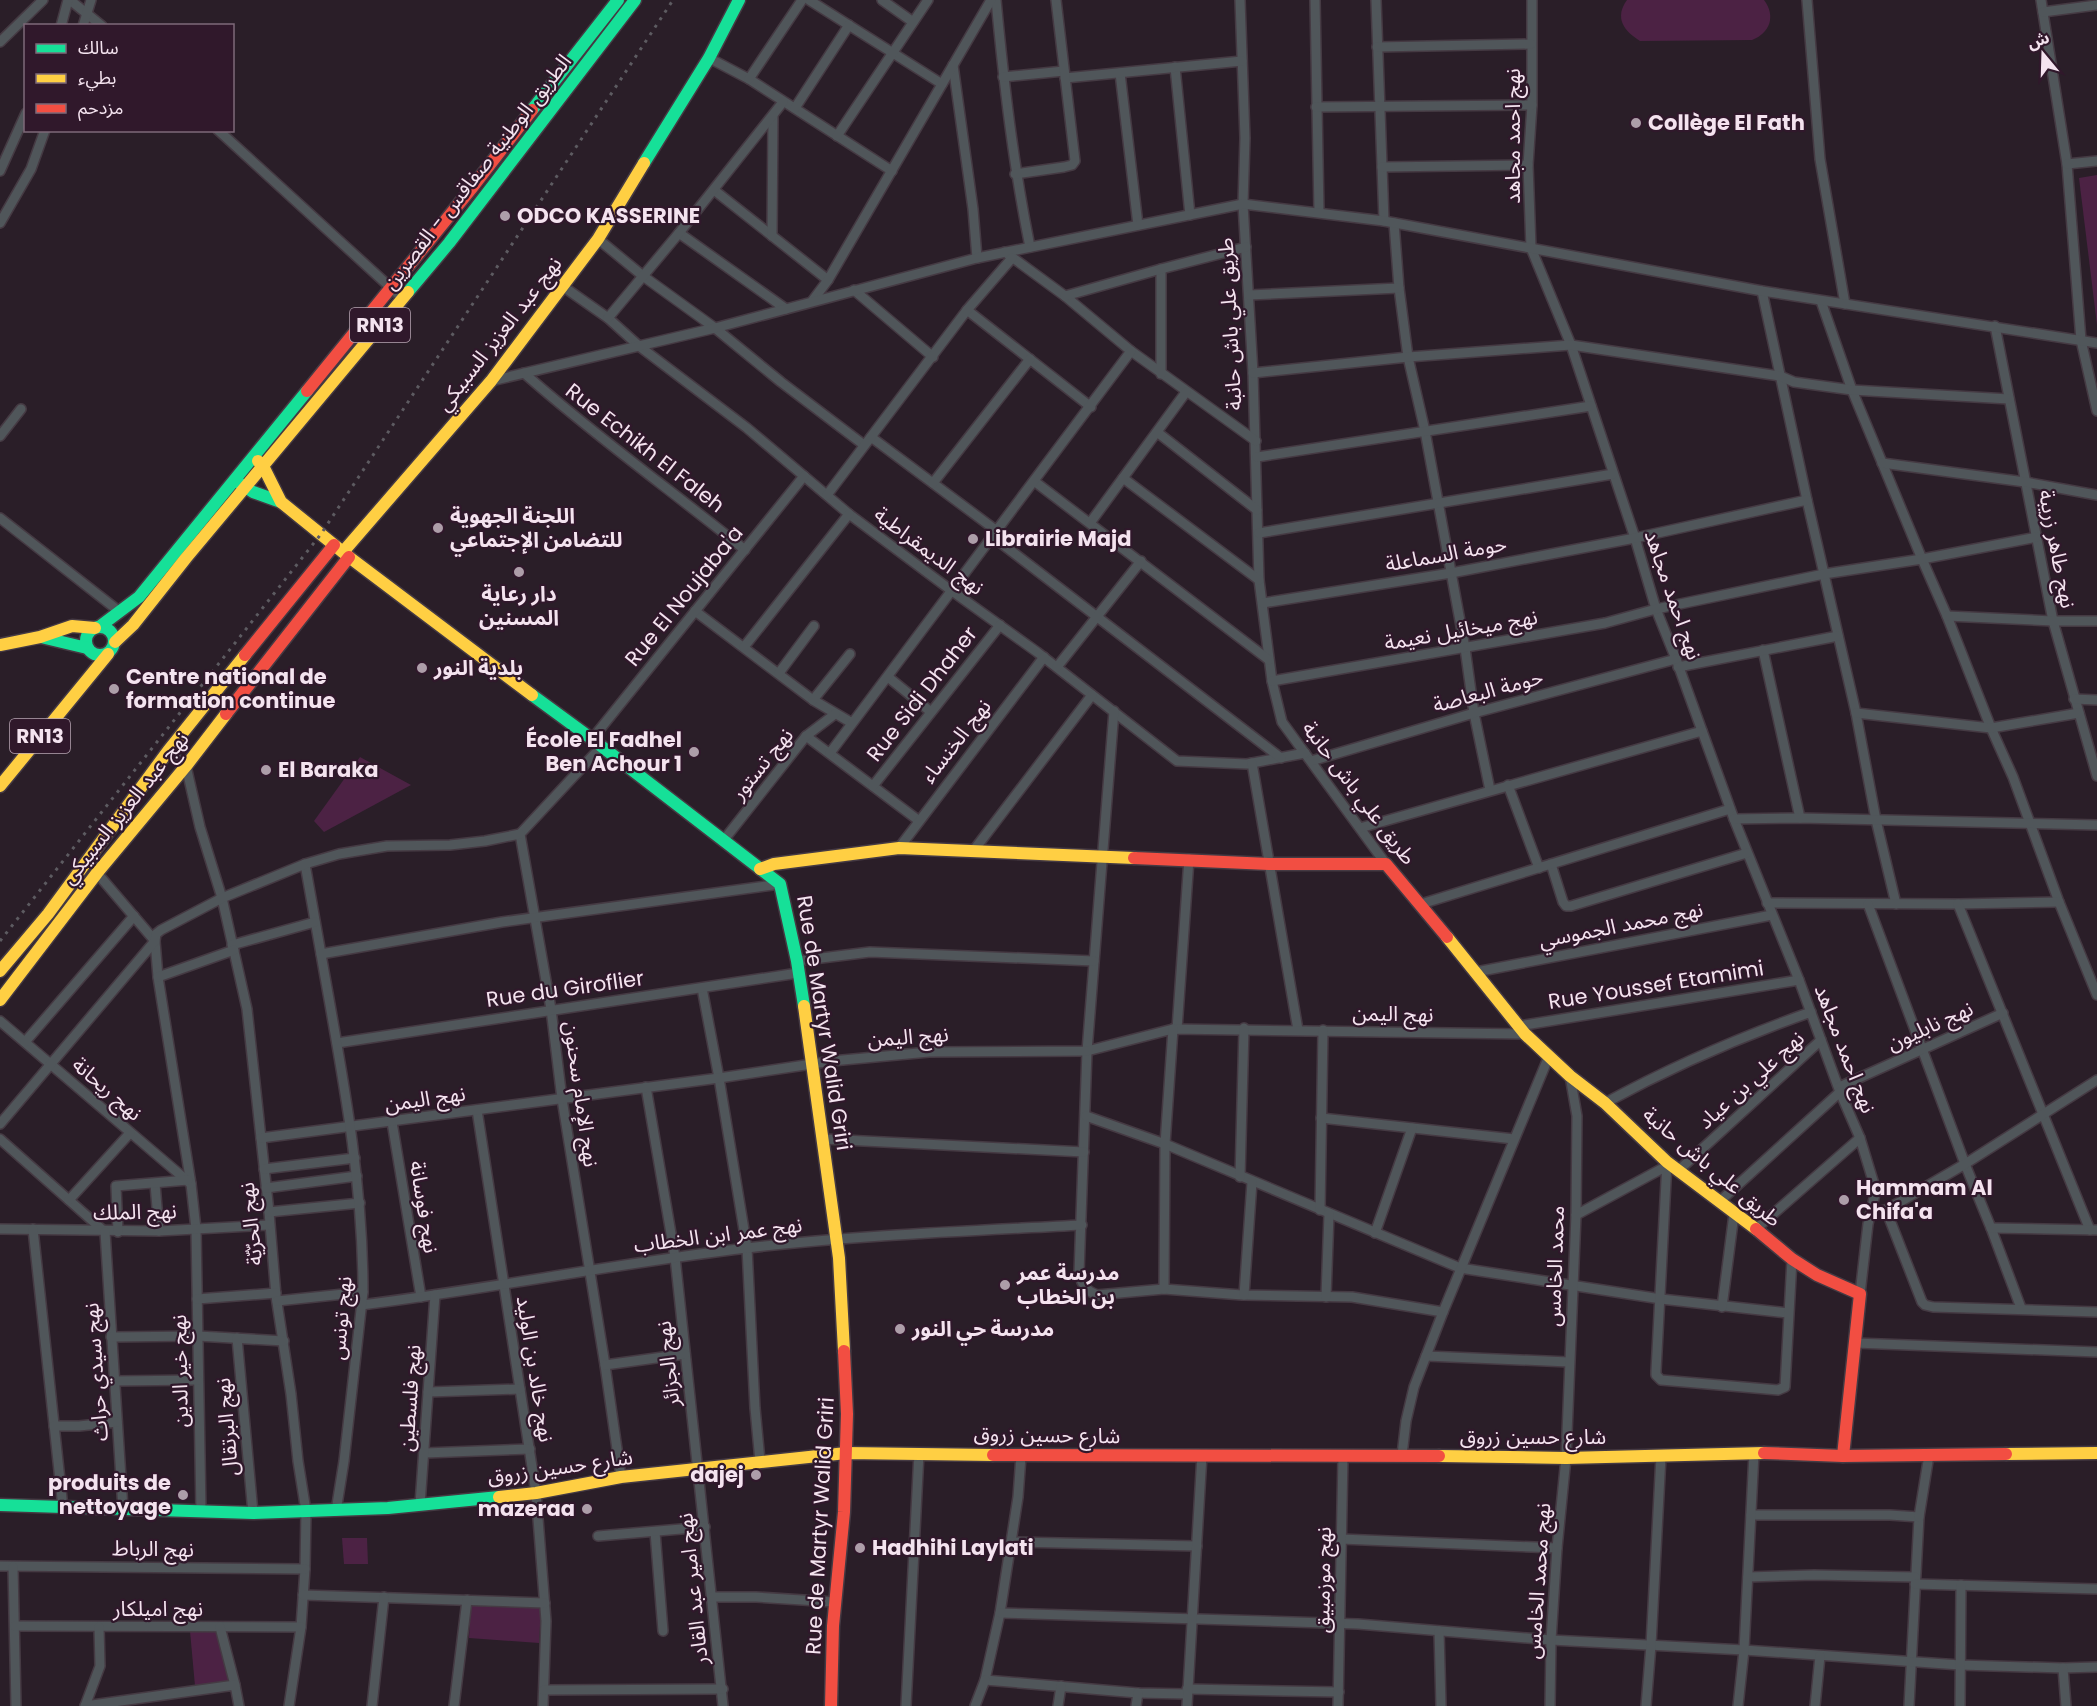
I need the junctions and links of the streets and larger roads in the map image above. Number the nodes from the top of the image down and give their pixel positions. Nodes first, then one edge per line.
1 (43, 0) edge
2 (69, 0) edge
3 (91, 0) edge
4 (618, 0) edge
5 (635, 0) edge
6 (739, 0) edge
7 (802, 0) edge
8 (809, 0) edge
9 (882, 0) edge
10 (928, 0) edge
11 (991, 0) edge
12 (996, 0) edge
13 (1056, 0) edge
14 (1240, 0) edge
15 (1315, 0) edge
16 (1376, 0) edge
17 (1532, 0) edge
18 (1807, 0) edge
19 (2041, 0) edge
20 (2097, 5) edge
21 (2043, 12) junction
22 (88, 13) junction
23 (914, 22) junction
24 (62, 24) edge
25 (84, 24) edge
26 (100, 24) edge
27 (849, 25) junction
28 (2, 37) edge
29 (587, 41) junction
30 (1531, 44) junction
31 (1377, 47) junction
32 (599, 49) junction
33 (892, 53) junction
34 (709, 58) junction
35 (1242, 61) junction
36 (953, 65) junction
37 (1175, 67) junction
38 (1120, 73) junction
39 (1064, 74) junction
40 (1003, 76) junction
41 (749, 79) junction
42 (942, 84) junction
43 (544, 93) junction
44 (783, 102) junction
45 (557, 104) junction
46 (1380, 105) junction
47 (1532, 105) junction
48 (1316, 107) junction
49 (795, 108) junction
50 (773, 116) junction
51 (24, 117) edge
52 (44, 132) edge
53 (220, 132) edge
54 (837, 136) junction
55 (492, 161) junction
56 (2097, 162) edge
57 (2067, 164) junction
58 (1528, 165) junction
59 (1, 167) edge
60 (1382, 167) junction
61 (504, 171) junction
62 (892, 171) junction
63 (1015, 174) junction
64 (714, 190) junction
65 (1243, 204) junction
66 (1319, 212) junction
67 (1190, 215) junction
68 (1384, 221) junction
69 (1394, 223) junction
70 (0, 224) edge
71 (1138, 225) junction
72 (680, 233) junction
73 (772, 236) junction
74 (598, 239) junction
75 (1030, 247) junction
76 (1246, 247) junction
77 (1531, 248) junction
78 (1009, 255) junction
79 (977, 258) junction
80 (1161, 269) junction
81 (643, 276) junction
82 (828, 280) junction
83 (561, 285) junction
84 (390, 287) junction
85 (1399, 288) junction
86 (854, 290) junction
87 (1762, 291) junction
88 (1250, 295) junction
89 (1065, 296) junction
90 (402, 298) junction
91 (813, 300) junction
92 (1821, 301) junction
93 (1845, 304) junction
94 (786, 309) junction
95 (967, 310) junction
96 (608, 318) junction
97 (1995, 326) junction
98 (715, 328) junction
99 (2081, 340) junction
100 (2097, 343) edge
101 (1571, 345) junction
102 (639, 346) junction
103 (1131, 351) junction
104 (933, 357) junction
105 (1408, 357) junction
106 (1030, 359) junction
107 (524, 373) junction
108 (1253, 373) junction
109 (1161, 374) junction
110 (1780, 376) junction
111 (491, 381) junction
112 (1852, 390) junction
113 (1186, 392) junction
114 (2008, 399) junction
115 (1591, 406) junction
116 (1091, 407) junction
117 (21, 409) dead end
118 (2097, 411) edge
119 (1425, 431) junction
120 (1157, 432) junction
121 (0, 436) edge
122 (871, 437) junction
123 (1256, 441) junction
124 (864, 445) junction
125 (1257, 457) junction
126 (259, 462) junction
127 (1882, 463) junction
128 (1613, 474) junction
129 (804, 476) junction
130 (1123, 478) junction
131 (1034, 481) junction
132 (2025, 482) junction
133 (933, 483) junction
134 (241, 484) junction
135 (827, 495) junction
136 (2097, 495) edge
137 (1807, 500) junction
138 (281, 502) junction
139 (1438, 503) junction
140 (1257, 510) junction
141 (849, 514) junction
142 (0, 518) edge
143 (1089, 523) junction
144 (1259, 533) junction
145 (995, 534) junction
146 (2037, 537) junction
147 (1635, 538) junction
148 (745, 550) junction
149 (342, 552) junction
150 (1922, 559) junction
151 (1141, 561) junction
152 (1451, 573) junction
153 (1824, 574) junction
154 (1259, 580) junction
155 (952, 591) junction
156 (1263, 603) junction
157 (1656, 609) junction
158 (694, 611) junction
159 (120, 612) junction
160 (1097, 615) junction
161 (1947, 616) junction
162 (2053, 621) junction
163 (2097, 621) edge
164 (1000, 625) junction
165 (814, 626) dead end
166 (97, 628) junction
167 (1838, 636) junction
168 (40, 637) junction
169 (115, 642) junction
170 (0, 645) edge
171 (744, 647) junction
172 (1465, 648) junction
173 (89, 650) junction
174 (1763, 650) junction
175 (108, 654) junction
176 (850, 654) dead end
177 (1044, 657) junction
178 (1269, 660) junction
179 (1677, 663) junction
180 (1057, 667) junction
181 (779, 674) junction
182 (888, 677) junction
183 (1272, 681) junction
184 (80, 686) junction
185 (1092, 695) junction
186 (2074, 699) junction
187 (813, 700) junction
188 (2097, 700) edge
189 (1114, 711) junction
190 (931, 712) junction
191 (1474, 713) junction
192 (1856, 713) junction
193 (2079, 713) junction
194 (835, 714) junction
195 (852, 723) junction
196 (1991, 728) junction
197 (1702, 731) junction
198 (806, 736) junction
199 (596, 743) junction
200 (168, 751) junction
201 (830, 753) junction
202 (1308, 757) junction
203 (1281, 758) junction
204 (1252, 764) junction
205 (186, 766) junction
206 (2097, 776) edge
207 (1508, 785) junction
208 (0, 786) edge
209 (873, 786) junction
210 (1490, 790) junction
211 (1730, 809) junction
212 (1800, 818) junction
213 (1734, 819) junction
214 (918, 820) junction
215 (1876, 820) junction
216 (2030, 824) junction
217 (2097, 825) edge
218 (1360, 828) junction
219 (520, 834) junction
220 (723, 842) junction
221 (899, 848) junction
222 (974, 850) junction
223 (1747, 853) junction
224 (1103, 855) junction
225 (1189, 859) junction
226 (305, 864) junction
227 (1269, 864) junction
228 (1386, 864) junction
229 (1551, 864) junction
230 (1539, 868) junction
231 (760, 869) junction
232 (97, 873) junction
233 (780, 884) junction
234 (222, 898) junction
235 (2059, 902) junction
236 (1767, 903) junction
237 (1420, 904) junction
238 (1868, 904) junction
239 (1896, 904) junction
240 (1958, 904) junction
241 (1772, 915) junction
242 (134, 916) junction
243 (535, 918) junction
244 (315, 922) junction
245 (155, 941) junction
246 (233, 947) junction
247 (321, 954) junction
248 (1094, 961) junction
249 (797, 967) junction
250 (0, 972) edge
251 (1476, 972) junction
252 (158, 977) junction
253 (1799, 981) junction
254 (702, 988) junction
255 (2097, 995) edge
256 (0, 1000) edge
257 (551, 1009) junction
258 (1811, 1012) junction
259 (2003, 1013) junction
260 (0, 1021) edge
261 (1244, 1028) junction
262 (1175, 1029) junction
263 (1298, 1030) junction
264 (1323, 1030) junction
265 (1522, 1030) junction
266 (1821, 1040) junction
267 (24, 1042) junction
268 (337, 1042) junction
269 (1923, 1050) junction
270 (1087, 1051) junction
271 (1549, 1056) junction
272 (50, 1064) junction
273 (813, 1064) junction
274 (1570, 1076) junction
275 (719, 1078) junction
276 (2097, 1080) edge
277 (646, 1087) junction
278 (1840, 1089) junction
279 (562, 1099) junction
280 (1605, 1102) junction
281 (477, 1110) junction
282 (2044, 1113) junction
283 (1086, 1116) junction
284 (1322, 1118) junction
285 (392, 1122) junction
286 (0, 1124) edge
287 (352, 1127) junction
288 (1412, 1128) junction
289 (130, 1133) junction
290 (261, 1138) junction
291 (1860, 1138) junction
292 (0, 1139) edge
293 (824, 1139) junction
294 (1514, 1139) junction
295 (1165, 1144) junction
296 (1084, 1152) junction
297 (355, 1158) junction
298 (1965, 1164) junction
299 (1666, 1165) junction
300 (264, 1168) junction
301 (1679, 1170) junction
302 (357, 1176) junction
303 (1240, 1177) junction
304 (190, 1182) junction
305 (1252, 1182) junction
306 (155, 1184) junction
307 (266, 1188) junction
308 (69, 1200) junction
309 (1719, 1202) junction
310 (360, 1203) junction
311 (1886, 1210) junction
312 (269, 1212) junction
313 (1324, 1212) junction
314 (1871, 1213) junction
315 (1734, 1214) junction
316 (1576, 1215) junction
317 (269, 1225) junction
318 (1082, 1225) junction
319 (1991, 1228) junction
320 (0, 1229) edge
321 (196, 1229) junction
322 (1756, 1229) junction
323 (33, 1230) junction
324 (2093, 1230) edge
325 (105, 1232) junction
326 (118, 1232) junction
327 (159, 1232) junction
328 (1375, 1233) junction
329 (837, 1238) junction
330 (747, 1248) junction
331 (675, 1257) junction
332 (1792, 1259) junction
333 (1460, 1268) junction
334 (589, 1271) junction
335 (504, 1285) junction
336 (1572, 1285) junction
337 (1164, 1290) junction
338 (363, 1292) junction
339 (1860, 1294) junction
340 (435, 1295) junction
341 (1244, 1295) junction
342 (277, 1297) junction
343 (421, 1297) junction
344 (1326, 1297) junction
345 (197, 1299) junction
346 (1661, 1299) junction
347 (361, 1305) junction
348 (1722, 1307) junction
349 (2021, 1308) junction
350 (1443, 1311) junction
351 (2097, 1312) edge
352 (1788, 1313) junction
353 (198, 1336) junction
354 (111, 1337) junction
355 (237, 1338) junction
356 (284, 1341) junction
357 (1854, 1343) junction
358 (2097, 1352) edge
359 (685, 1354) junction
360 (1426, 1356) junction
361 (1569, 1362) junction
362 (605, 1365) junction
363 (198, 1380) junction
364 (114, 1381) junction
365 (520, 1389) junction
366 (428, 1392) junction
367 (117, 1422) junction
368 (54, 1426) junction
369 (530, 1449) junction
370 (425, 1453) junction
371 (846, 1453) junction
372 (920, 1453) junction
373 (1754, 1453) junction
374 (2097, 1453) edge
375 (1202, 1455) junction
376 (1402, 1455) junction
377 (1929, 1455) junction
378 (1021, 1456) junction
379 (1343, 1456) junction
380 (1661, 1456) junction
381 (1843, 1456) junction
382 (1566, 1458) junction
383 (760, 1461) junction
384 (698, 1468) junction
385 (621, 1477) junction
386 (536, 1493) junction
387 (420, 1504) junction
388 (0, 1505) edge
389 (63, 1508) junction
390 (123, 1509) junction
391 (306, 1511) junction
392 (336, 1511) junction
393 (201, 1512) junction
394 (253, 1513) junction
395 (1751, 1515) junction
396 (1919, 1517) junction
397 (705, 1527) junction
398 (655, 1532) junction
399 (598, 1536) dead end
400 (1341, 1539) junction
401 (1011, 1542) junction
402 (1197, 1546) junction
403 (1557, 1548) junction
404 (0, 1566) edge
405 (13, 1567) junction
406 (305, 1569) junction
407 (1748, 1577) junction
408 (1915, 1580) junction
409 (1961, 1585) junction
410 (2097, 1589) edge
411 (303, 1595) junction
412 (384, 1597) junction
413 (712, 1597) junction
414 (466, 1600) junction
415 (834, 1602) junction
416 (545, 1603) junction
417 (1000, 1613) junction
418 (1192, 1620) junction
419 (1340, 1624) junction
420 (15, 1626) junction
421 (99, 1627) junction
422 (220, 1627) junction
423 (301, 1627) junction
424 (663, 1631) dead end
425 (1439, 1631) junction
426 (1551, 1640) junction
427 (1651, 1645) junction
428 (1744, 1650) junction
429 (1820, 1656) junction
430 (1911, 1662) junction
431 (1960, 1665) junction
432 (2097, 1667) edge
433 (2063, 1668) junction
434 (985, 1680) junction
435 (235, 1685) junction
436 (1061, 1686) junction
437 (723, 1689) junction
438 (544, 1690) junction
439 (1187, 1692) junction
440 (1338, 1692) junction
441 (1138, 1693) junction
442 (16, 1706) edge
443 (85, 1706) edge
444 (239, 1706) edge
445 (289, 1706) edge
446 (372, 1706) edge
447 (454, 1706) edge
448 (543, 1706) edge
449 (723, 1706) edge
450 (831, 1706) edge
451 (906, 1706) edge
452 (975, 1706) edge
453 (1059, 1706) edge
454 (1136, 1706) edge
455 (1187, 1706) edge
456 (1338, 1706) edge
457 (1441, 1706) edge
458 (1550, 1706) edge
459 (1646, 1706) edge
460 (1738, 1706) edge
461 (1815, 1706) edge
462 (1909, 1706) edge
463 (1960, 1706) edge
464 (2066, 1706) edge

1 - 28 street
2 - 22 street
2 - 24 street
3 - 22 street
4 - 29 street, الطريق الوطنية صفاقس - القصرين / RN13
5 - 32 street, الطريق الوطنية صفاقس - القصرين / RN13
6 - 34 street, نهج عبد العزيز السبيكي
7 - 41 street
8 - 27 street
9 - 23 street
10 - 23 street
11 - 36 street
12 - 40 street
13 - 39 street
14 - 35 street, طريق علي باش حانبة
15 - 48 street
16 - 31 street
17 - 30 street, نهج احمد مجاهد
18 - 93 street
19 - 21 street
20 - 21 street
21 - 57 street
22 - 25 street
22 - 26 street
23 - 33 street
27 - 33 street
27 - 49 street
29 - 32 street
29 - 43 street, الطريق الوطنية صفاقس - القصرين / RN13
30 - 31 street
30 - 47 street, نهج احمد مجاهد
31 - 46 street
32 - 45 street, الطريق الوطنية صفاقس - القصرين / RN13
33 - 42 street
33 - 54 street
34 - 41 street
34 - 74 street, نهج عبد العزيز السبيكي
35 - 37 street
35 - 65 street, طريق علي باش حانبة
36 - 42 street
36 - 79 street
37 - 38 street
37 - 67 street
38 - 39 street
38 - 71 street
39 - 40 street
39 - 63 street
40 - 63 street
41 - 44 street
42 - 62 street
43 - 45 street
43 - 55 street, الطريق الوطنية صفاقس - القصرين / RN13
44 - 49 street
44 - 50 street
45 - 61 street, الطريق الوطنية صفاقس - القصرين / RN13
46 - 47 street
46 - 48 street
46 - 60 street
47 - 58 street, نهج احمد مجاهد
48 - 66 street
49 - 54 street
50 - 64 street
50 - 73 street
51 - 59 street
52 - 70 street
53 - 84 street
54 - 62 street
55 - 61 street
55 - 84 street, الطريق الوطنية صفاقس - القصرين / RN13
56 - 57 street
57 - 99 street
58 - 60 street
58 - 77 street, نهج احمد مجاهد
60 - 68 street
61 - 90 street, الطريق الوطنية صفاقس - القصرين / RN13
62 - 82 street
63 - 75 street
64 - 72 street
64 - 73 street
65 - 66 street
65 - 67 street
65 - 76 street, طريق علي باش حانبة
66 - 68 street
67 - 71 street
68 - 69 street
69 - 77 street
69 - 85 street
71 - 75 street
72 - 81 street
72 - 94 street
73 - 82 street
74 - 81 street
74 - 83 street, نهج عبد العزيز السبيكي
75 - 78 street
76 - 80 street
76 - 88 street, طريق علي باش حانبة
77 - 87 street
77 - 101 street, نهج احمد مجاهد
78 - 79 street
78 - 89 street
78 - 95 street
79 - 86 street
80 - 89 street
80 - 109 street
81 - 96 street
81 - 98 street
82 - 91 street
83 - 96 street, نهج الديمقراطية
83 - 111 street, نهج عبد العزيز السبيكي
84 - 90 street
84 - 126 street, الطريق الوطنية صفاقس - القصرين / RN13
85 - 88 street
85 - 105 street
86 - 91 street
86 - 104 street
87 - 92 street
87 - 110 street
88 - 108 street, طريق علي باش حانبة
89 - 103 street
90 - 126 street, الطريق الوطنية صفاقس - القصرين / RN13
91 - 94 street
92 - 93 street
92 - 112 street
93 - 97 street
94 - 98 street
95 - 104 street
95 - 106 street
96 - 102 street, نهج الديمقراطية
97 - 99 street
97 - 114 street, نهج طاهر زريبة
98 - 102 street
98 - 124 street
99 - 100 street
99 - 118 street
101 - 105 street
101 - 110 street
101 - 115 street, نهج احمد مجاهد
102 - 107 street
102 - 129 street, نهج الديمقراطية
103 - 109 street
103 - 116 street
104 - 122 street
105 - 108 street
105 - 119 street
106 - 116 street
106 - 133 street
107 - 111 street
107 - 148 street, Rue Echikh El Faleh
108 - 123 street, طريق علي باش حانبة
109 - 113 street
110 - 112 street
110 - 137 street
111 - 149 street, نهج عبد العزيز السبيكي
112 - 114 street
112 - 127 street
113 - 120 street
113 - 123 street
114 - 132 street, نهج طاهر زريبة
115 - 119 street
115 - 128 street, نهج احمد مجاهد
116 - 131 street
117 - 121 street
119 - 125 street
119 - 139 street
120 - 130 street
120 - 140 street
122 - 124 street
122 - 133 street
123 - 125 street, طريق علي باش حانبة
124 - 135 street
125 - 140 street, طريق علي باش حانبة
126 - 134 street, الطريق الوطنية صفاقس - القصرين / RN13
126 - 138 street, Rue de Martyr Walid Griri
127 - 132 street
127 - 150 street
128 - 139 street
128 - 147 street, نهج احمد مجاهد
129 - 135 street, نهج الديمقراطية
129 - 148 street, Rue El Noujaba'a
130 - 143 street
130 - 154 street
131 - 143 street
131 - 145 street
132 - 136 street
132 - 146 street, نهج طاهر زريبة
133 - 145 street
134 - 138 street
134 - 159 street, الطريق الوطنية صفاقس - القصرين / RN13
134 - 169 street, الطريق الوطنية صفاقس - القصرين / RN13
135 - 141 street, نهج الديمقراطية
137 - 147 street, حومة السماعلة
137 - 153 street
138 - 149 street, Rue de Martyr Walid Griri
139 - 144 street
139 - 152 street
140 - 144 street, طريق علي باش حانبة
141 - 155 street, نهج الديمقراطية
141 - 171 street
142 - 159 street
143 - 151 street
144 - 154 street, طريق علي باش حانبة
145 - 155 street
145 - 160 street
146 - 150 street, نهج ميخائيل نعيمة
146 - 162 street, نهج طاهر زريبة
147 - 152 street, حومة السماعلة
147 - 157 street, نهج احمد مجاهد
148 - 158 street, Rue El Noujaba'a
149 - 199 street, Rue de Martyr Walid Griri
149 - 200 street, نهج عبد العزيز السبيكي
149 - 205 street, نهج عبد العزيز السبيكي
150 - 153 street, نهج ميخائيل نعيمة
150 - 161 street
151 - 160 street
151 - 178 street
152 - 156 street, حومة السماعلة
152 - 172 street
153 - 157 street, نهج ميخائيل نعيمة
153 - 167 street
154 - 156 street, طريق علي باش حانبة
155 - 164 street, نهج الديمقراطية
155 - 182 street
156 - 178 street, طريق علي باش حانبة
157 - 172 street, نهج ميخائيل نعيمة
157 - 179 street, نهج احمد مجاهد
158 - 171 street
158 - 199 street, Rue El Noujaba'a
159 - 166 street, الطريق الوطنية صفاقس - القصرين / RN13
160 - 180 street
160 - 203 street
161 - 162 street
161 - 196 street
162 - 163 street
162 - 186 street, نهج طاهر زريبة
164 - 177 street, نهج الديمقراطية
164 - 190 street, Rue Sidi Dhaher
165 - 181 street
166 - 168 street
166 - 169 street
166 - 173 street, RN13
167 - 174 street, حومة البعاصة
167 - 192 street
168 - 170 street
168 - 173 street
169 - 175 street, RN13
171 - 181 street
172 - 183 street, نهج ميخائيل نعيمة
172 - 191 street
173 - 175 street
173 - 184 street, RN13
174 - 179 street, حومة البعاصة
174 - 212 street
175 - 184 street, RN13
176 - 187 street
177 - 180 street, نهج الديمقراطية
177 - 214 street, نهج الخنساء
178 - 183 street, طريق علي باش حانبة
179 - 191 street, حومة البعاصة
179 - 197 street, نهج احمد مجاهد
180 - 185 street, نهج الديمقراطية
181 - 187 street
182 - 190 street
182 - 195 street
183 - 202 street, طريق علي باش حانبة
184 - 208 street, RN13
185 - 189 street, نهج الديمقراطية
185 - 222 street
186 - 188 street
186 - 193 street, نهج طاهر زريبة
187 - 194 street
189 - 204 street, نهج الديمقراطية
189 - 224 street
190 - 209 street, Rue Sidi Dhaher
191 - 202 street, حومة البعاصة
191 - 210 street
192 - 196 street
192 - 215 street
193 - 196 street
193 - 206 street, نهج طاهر زريبة
194 - 195 street
194 - 198 street, نهج تستور
195 - 201 street
196 - 216 street
197 - 207 street
197 - 211 street, نهج احمد مجاهد
198 - 201 street
198 - 220 street, نهج تستور
199 - 219 street
199 - 220 street, Rue de Martyr Walid Griri
200 - 205 street
200 - 250 street, نهج عبد العزيز السبيكي
201 - 209 street
202 - 203 street, نهج الديمقراطية
202 - 218 street, طريق علي باش حانبة
203 - 204 street, نهج الديمقراطية
204 - 227 street
205 - 232 street, نهج عبد العزيز السبيكي
205 - 234 street, نهج الحرّيّة
207 - 210 street
207 - 230 street
209 - 214 street
210 - 218 street
211 - 213 street, نهج احمد مجاهد
211 - 229 street
212 - 213 street
212 - 215 street
213 - 223 street, نهج احمد مجاهد
214 - 221 street, نهج الخنساء
215 - 216 street
215 - 239 street
216 - 217 street
216 - 235 street
218 - 228 street, طريق علي باش حانبة
219 - 226 street
219 - 243 street, نهج الإمام سحنون
220 - 231 street, Rue de Martyr Walid Griri
221 - 222 street
221 - 231 street
222 - 224 street
223 - 229 street
223 - 236 street, نهج احمد مجاهد
224 - 225 street
224 - 248 street
225 - 227 street
225 - 262 street
226 - 234 street
226 - 244 street, نهج تونس
227 - 228 street
227 - 263 street
228 - 237 street, طريق علي باش حانبة
229 - 230 street
230 - 237 street
231 - 233 street, Rue de Martyr Walid Griri
232 - 242 street
232 - 256 street, نهج عبد العزيز السبيكي
233 - 243 street
233 - 249 street, Rue de Martyr Walid Griri
234 - 245 street
234 - 246 street, نهج الحرّيّة
235 - 240 street
235 - 255 street
236 - 238 street
236 - 241 street, نهج احمد مجاهد
237 - 251 street, طريق علي باش حانبة
238 - 239 street
238 - 269 street
239 - 240 street
240 - 259 street
241 - 251 street, نهج محمد الجموسي
241 - 253 street, نهج احمد مجاهد
242 - 245 street
242 - 267 street
243 - 247 street
243 - 257 street, نهج الإمام سحنون
244 - 246 street
244 - 247 street, نهج تونس
245 - 252 street, نهج خير الدين
245 - 272 street
246 - 252 street
246 - 290 street, نهج الحرّيّة
247 - 268 street, نهج تونس
248 - 249 street, Rue du Giroflier
248 - 270 street
249 - 254 street, Rue du Giroflier
249 - 273 street, Rue de Martyr Walid Griri
251 - 265 street, طريق علي باش حانبة
252 - 304 street, نهج خير الدين
253 - 258 street, نهج احمد مجاهد
253 - 265 street, Rue Youssef Etamimi
254 - 257 street, Rue du Giroflier
254 - 275 street
257 - 268 street, Rue du Giroflier
257 - 279 street, نهج الإمام سحنون
258 - 266 street, نهج احمد مجاهد
258 - 280 street
259 - 269 street, نهج نابليون
259 - 282 street
260 - 267 street, نهج ريحانة
261 - 262 street, نهج اليمن
261 - 263 street, نهج اليمن
261 - 303 street
262 - 270 street, نهج اليمن
262 - 295 street
263 - 264 street, نهج اليمن
264 - 265 street, نهج اليمن
264 - 284 street
265 - 271 street, طريق علي باش حانبة
266 - 278 street, نهج احمد مجاهد
266 - 301 street, نهج علي بن عياد
267 - 272 street, نهج ريحانة
268 - 287 street, نهج تونس
269 - 278 street, نهج نابليون
269 - 298 street
270 - 273 street, نهج اليمن
270 - 283 street
271 - 274 street, طريق علي باش حانبة
271 - 294 street
272 - 286 street
272 - 289 street, نهج ريحانة
273 - 275 street, نهج اليمن
273 - 293 street, Rue de Martyr Walid Griri
274 - 280 street, طريق علي باش حانبة
274 - 316 street, محمد الخامس
275 - 277 street, نهج اليمن
275 - 330 street
276 - 282 street
277 - 279 street, نهج اليمن
277 - 331 street, نهج الجزائر
278 - 291 street, نهج احمد مجاهد
278 - 309 street, نهج نابليون
279 - 281 street, نهج اليمن
279 - 334 street, نهج الإمام سحنون
280 - 299 street, طريق علي باش حانبة
281 - 285 street, نهج اليمن
281 - 335 street, نهج خالد بن الوليد
282 - 298 street
282 - 324 street
283 - 295 street
283 - 296 street
284 - 288 street
284 - 313 street
285 - 287 street, نهج اليمن
285 - 343 street, نهج فوسانة
287 - 290 street, نهج اليمن
287 - 297 street, نهج تونس
288 - 294 street
288 - 328 street
289 - 304 street, نهج ريحانة
289 - 308 street
290 - 300 street, نهج الحرّيّة
291 - 314 street, نهج احمد مجاهد
291 - 322 street
292 - 308 street
293 - 296 street
293 - 329 street, Rue de Martyr Walid Griri
294 - 333 street
295 - 303 street
295 - 337 street
296 - 318 street
297 - 300 street
297 - 302 street, نهج تونس
298 - 311 street
298 - 319 street
299 - 301 street, طريق علي باش حانبة
299 - 316 street
299 - 346 street
300 - 307 street, نهج الحرّيّة
301 - 309 street, طريق علي باش حانبة
302 - 307 street
302 - 310 street, نهج تونس
303 - 305 street
304 - 306 street
304 - 321 street, نهج خير الدين
305 - 313 street
305 - 341 street
306 - 326 street
306 - 327 street
307 - 312 street, نهج الحرّيّة
308 - 325 street
309 - 315 street, طريق علي باش حانبة
310 - 312 street
310 - 338 street, نهج تونس
311 - 314 street
311 - 349 street
312 - 317 street, نهج الحرّيّة
313 - 328 street
313 - 344 street
314 - 339 street
315 - 322 street, طريق علي باش حانبة
315 - 348 street
316 - 336 street, محمد الخامس
317 - 321 street, نهج الملك
317 - 342 street, نهج الحرّيّة
318 - 329 street, نهج عمر ابن الخطاب
318 - 337 street
319 - 324 street
319 - 349 street
320 - 323 street, نهج الملك
321 - 327 street, نهج الملك
321 - 345 street, نهج خير الدين
322 - 332 street, طريق علي باش حانبة
323 - 325 street, نهج الملك
323 - 368 street
325 - 326 street, نهج الملك
325 - 354 street, نهج سيدي حراث
326 - 327 street, نهج الملك
328 - 333 street
329 - 330 street, نهج عمر ابن الخطاب
329 - 371 street, Rue de Martyr Walid Griri
330 - 331 street, نهج عمر ابن الخطاب
330 - 383 street
331 - 334 street, نهج عمر ابن الخطاب
331 - 359 street, نهج الجزائر
332 - 339 street, طريق علي باش حانبة
332 - 352 street
333 - 336 street
333 - 350 street
334 - 335 street, نهج عمر ابن الخطاب
334 - 362 street, نهج الإمام سحنون
335 - 340 street, نهج عمر ابن الخطاب
335 - 365 street, نهج خالد بن الوليد
336 - 346 street
336 - 361 street, محمد الخامس
337 - 341 street
338 - 342 street
338 - 347 street, نهج تونس
339 - 357 street
340 - 343 street, نهج عمر ابن الخطاب
340 - 366 street, نهج فلسطين
341 - 344 street
342 - 345 street
342 - 356 street, نهج الحرّيّة
343 - 347 street, نهج عمر ابن الخطاب
344 - 350 street
345 - 353 street, نهج خير الدين
346 - 348 street
346 - 352 street
347 - 392 street, نهج تونس
348 - 352 street
349 - 351 street
350 - 360 street
353 - 354 street
353 - 355 street
353 - 363 street, نهج خير الدين
354 - 364 street, نهج سيدي حراث
355 - 356 street
355 - 394 street, نهج البرتقال
356 - 391 street, نهج الحرّيّة
357 - 358 street
357 - 381 street
359 - 362 street
359 - 384 street, نهج الجزائر
360 - 361 street
360 - 376 street
361 - 382 street, محمد الخامس
362 - 385 street, نهج الإمام سحنون
363 - 364 street
363 - 393 street, نهج خير الدين
364 - 367 street, نهج سيدي حراث
365 - 366 street
365 - 369 street, نهج خالد بن الوليد
366 - 370 street, نهج فلسطين
367 - 368 street
367 - 390 street, نهج سيدي حراث
368 - 389 street
369 - 370 street
369 - 386 street, نهج خالد بن الوليد
370 - 387 street, نهج فلسطين
371 - 372 street, شارع حسين زروق
371 - 383 street, شارع حسين زروق
371 - 415 street, Rue de Martyr Walid Griri
372 - 378 street, شارع حسين زروق
372 - 451 street
373 - 380 street, شارع حسين زروق
373 - 381 street, شارع حسين زروق
373 - 395 street
374 - 377 street, شارع حسين زروق
375 - 378 street, شارع حسين زروق
375 - 379 street, شارع حسين زروق
375 - 402 street
376 - 379 street, شارع حسين زروق
376 - 382 street, شارع حسين زروق
377 - 381 street, شارع حسين زروق
377 - 396 street
378 - 401 street
379 - 400 street, نهج موزمبيق
380 - 382 street, شارع حسين زروق
380 - 427 street
382 - 403 street, نهج محمد الخامس
383 - 384 street, شارع حسين زروق
384 - 385 street, شارع حسين زروق
384 - 397 street, نهج امير عبد القادر
385 - 386 street, شارع حسين زروق
386 - 387 street, شارع حسين زروق
386 - 416 street, نهج خالد بن الوليد
387 - 392 street, شارع حسين زروق
388 - 389 street, شارع حسين زروق
389 - 390 street, شارع حسين زروق
390 - 393 street, شارع حسين زروق
391 - 392 street, شارع حسين زروق
391 - 394 street, شارع حسين زروق
391 - 406 street, نهج الحرّيّة
393 - 394 street, شارع حسين زروق
395 - 396 street
395 - 407 street
396 - 408 street
397 - 398 street
397 - 413 street, نهج امير عبد القادر
398 - 399 street
398 - 424 street
400 - 403 street
400 - 419 street, نهج موزمبيق
401 - 402 street
401 - 417 street
402 - 418 street
403 - 426 street, نهج محمد الخامس
404 - 405 street, نهج الرباط
405 - 406 street, نهج الرباط
405 - 420 street
406 - 411 street, نهج الحرّيّة
407 - 408 street
407 - 428 street
408 - 409 street
408 - 430 street
409 - 410 street
409 - 431 street
411 - 412 street
411 - 423 street, نهج الحرّيّة
412 - 414 street
412 - 446 street
413 - 415 street
413 - 437 street, نهج امير عبد القادر
414 - 416 street
414 - 447 street
415 - 450 street, Rue de Martyr Walid Griri
416 - 438 street, نهج خالد بن الوليد
417 - 418 street
417 - 434 street
418 - 419 street
418 - 439 street
419 - 425 street
419 - 440 street, نهج موزمبيق
420 - 421 street, نهج اميلكار
420 - 442 street
421 - 422 street, نهج اميلكار
421 - 443 street
422 - 423 street, نهج اميلكار
422 - 435 street
423 - 445 street, نهج الحرّيّة
425 - 426 street
425 - 457 street
426 - 427 street
426 - 458 street, نهج محمد الخامس
427 - 428 street
427 - 459 street
428 - 429 street
428 - 460 street
429 - 430 street
429 - 461 street
430 - 431 street
430 - 462 street
431 - 433 street
431 - 463 street
432 - 433 street
433 - 464 street
434 - 436 street
434 - 452 street
435 - 443 street
435 - 444 street
436 - 441 street
436 - 453 street
437 - 438 street
437 - 449 street, نهج امير عبد القادر
438 - 448 street, نهج خالد بن الوليد
439 - 440 street
439 - 441 street
439 - 455 street
440 - 456 street, نهج موزمبيق
441 - 454 street

